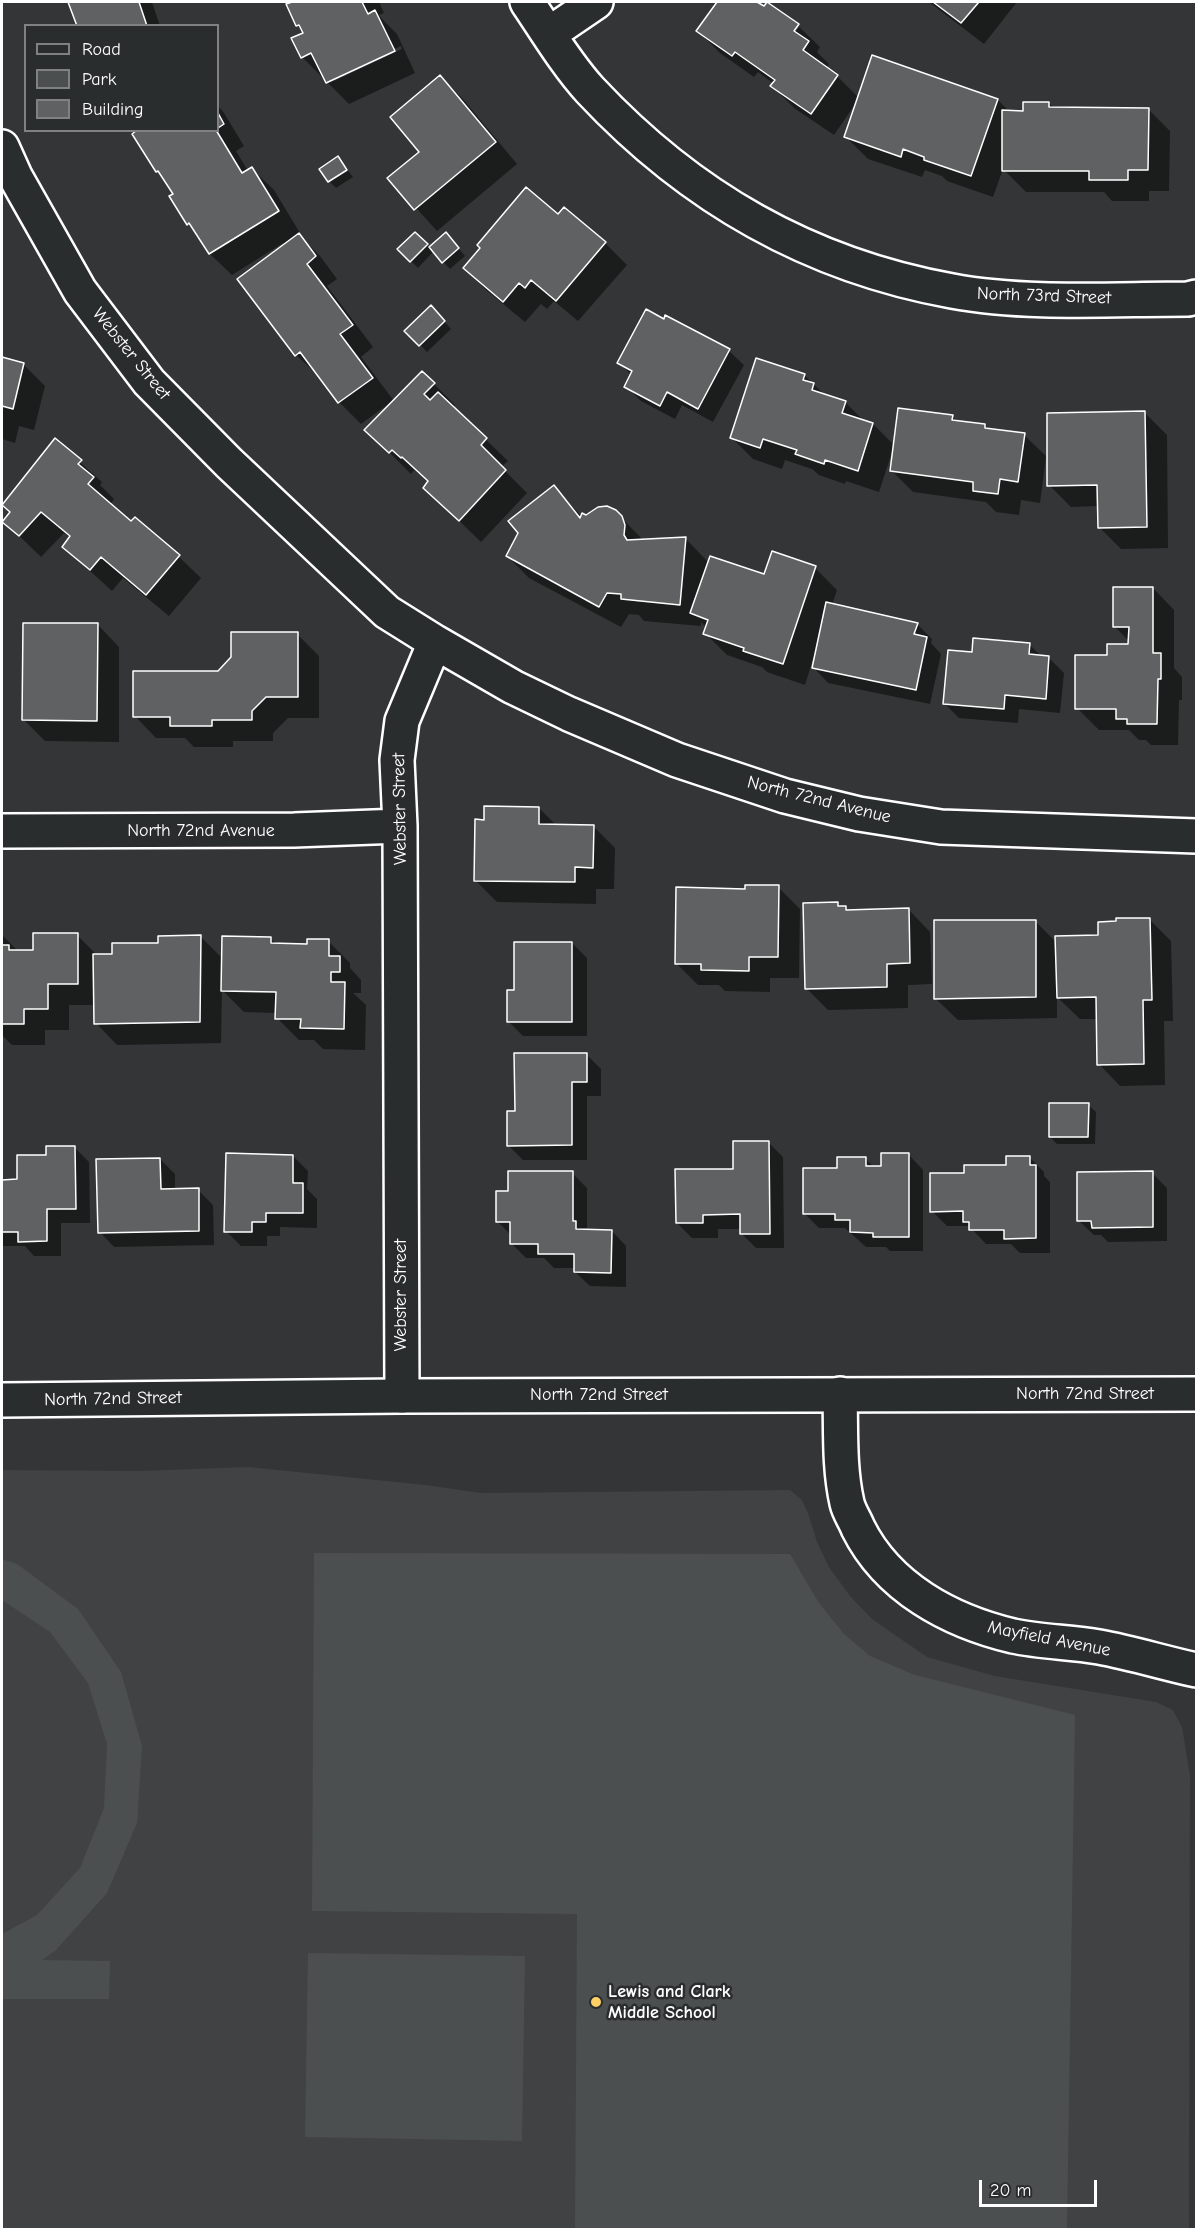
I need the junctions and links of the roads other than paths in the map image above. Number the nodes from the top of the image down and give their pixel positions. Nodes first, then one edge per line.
1 (527, 2) edge
2 (596, 2) edge
3 (549, 34) junction
4 (6, 168) edge
5 (1197, 297) edge
6 (435, 642) junction
7 (400, 826) junction
8 (2, 831) edge
9 (1197, 836) edge
10 (840, 1395) junction
11 (1197, 1395) edge
12 (402, 1396) junction
13 (2, 1400) edge
14 (1197, 1670) edge

1 - 3 street, North 73rd Street
2 - 3 street
3 - 5 street, North 73rd Street
4 - 6 street, Webster Street
6 - 7 street, Webster Street
6 - 9 street, North 72nd Avenue
7 - 8 street, North 72nd Avenue
7 - 12 street, Webster Street
10 - 11 street, North 72nd Street
10 - 12 street, North 72nd Street
10 - 14 street, Mayfield Avenue
12 - 13 street, North 72nd Street

